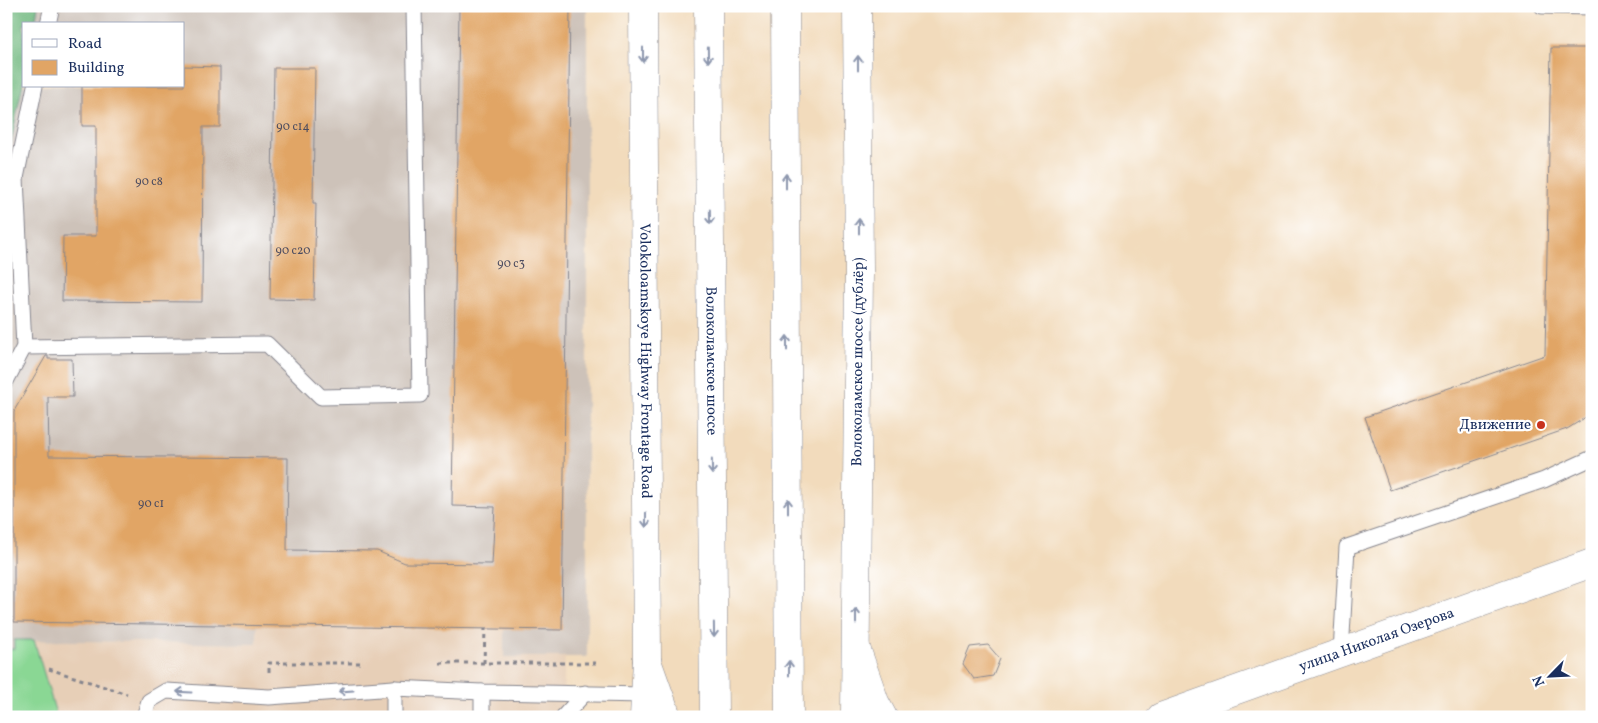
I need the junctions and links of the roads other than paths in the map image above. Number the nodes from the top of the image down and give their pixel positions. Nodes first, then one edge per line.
1 (52, 6) edge
2 (414, 6) edge
3 (642, 6) edge
4 (708, 6) edge
5 (785, 6) edge
6 (857, 6) edge
7 (1542, 6) edge
8 (1592, 7) edge
9 (48, 22) edge
10 (34, 88) edge
11 (11, 178) edge
12 (24, 347) junction
13 (6, 381) edge
14 (1592, 458) edge
15 (1592, 563) edge
16 (856, 647) junction
17 (1340, 653) junction
18 (647, 661) junction
19 (394, 688) junction
20 (482, 692) junction
21 (585, 693) junction
22 (644, 706) edge
23 (144, 717) edge
24 (394, 717) edge
25 (482, 717) edge
26 (563, 717) edge
27 (667, 717) edge
28 (714, 717) edge
29 (789, 717) edge
30 (855, 717) edge
31 (883, 717) edge
32 (1161, 717) edge

1 - 9 lane
2 - 12 lane
3 -> 18 street, Volokoloamskoye Highway Frontage Road
4 -> 28 street, Волоколамское шоссе
29 -> 5 street
16 -> 6 street, Волоколамское шоссе (дублёр)
7 - 8 lane
10 - 11 lane
11 - 12 lane
12 - 13 lane
14 - 17 lane
15 - 17 street, улица Николая Озерова
16 - 30 street, Волоколамское шоссе (дублёр)
16 - 31 street
17 - 32 street, улица Николая Озерова
18 - 22 street, Volokoloamskoye Highway Frontage Road
18 - 27 street
19 - 20 lane
19 -> 23 lane
19 - 24 lane
20 - 21 lane
20 - 25 lane
21 - 22 lane
21 - 26 lane

